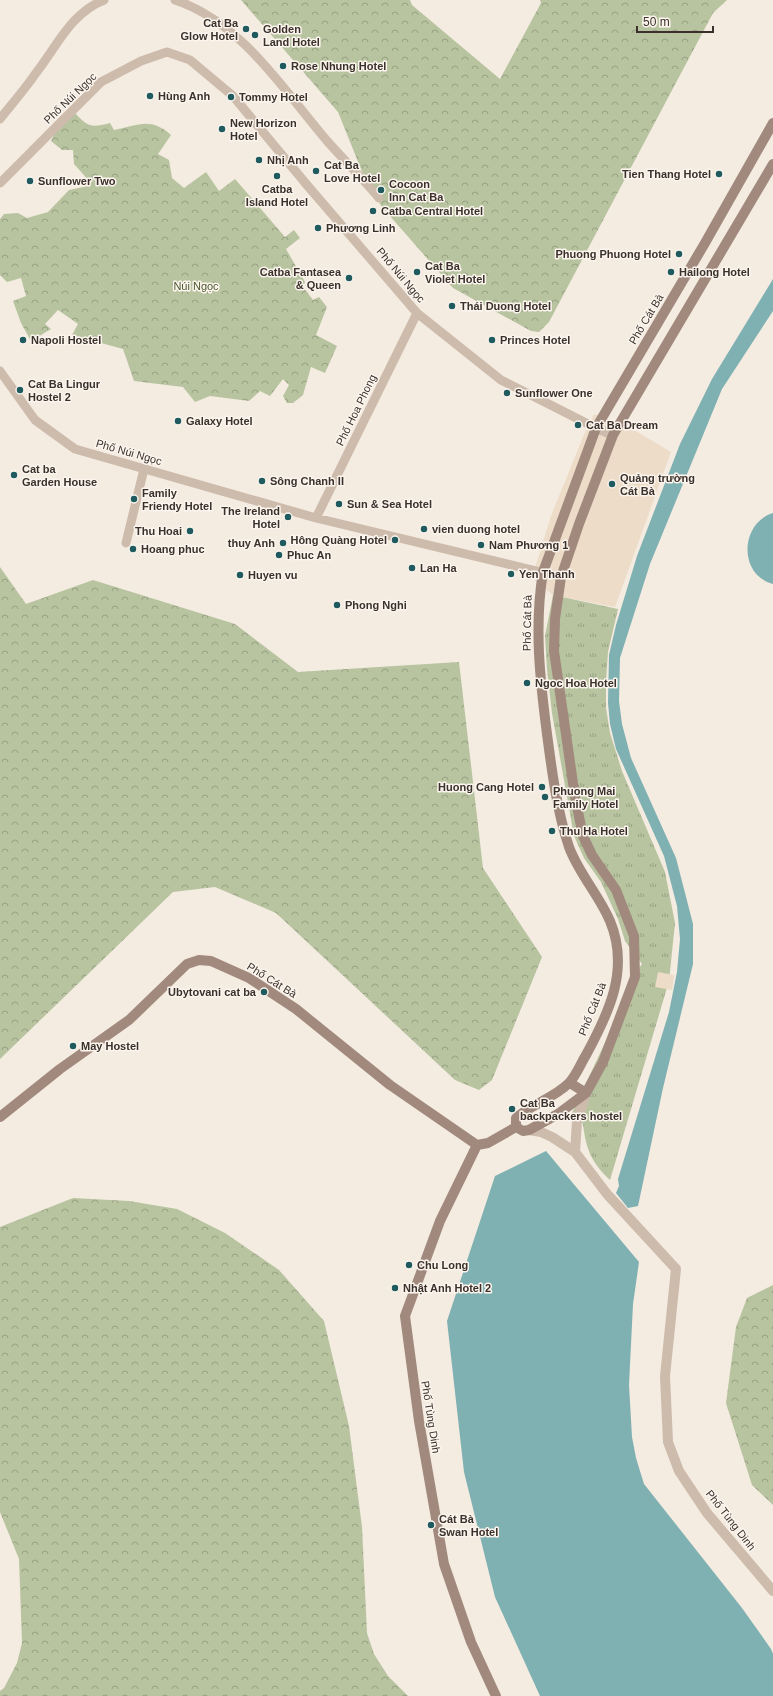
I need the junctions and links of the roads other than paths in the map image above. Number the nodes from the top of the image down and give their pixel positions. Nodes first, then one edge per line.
1 (104, 0) edge
2 (174, 0) edge
3 (0, 119) edge
4 (773, 123) edge
5 (773, 164) edge
6 (0, 183) edge
7 (380, 198) dead end
8 (705, 244) junction
9 (721, 253) junction
10 (417, 313) junction
11 (0, 371) edge
12 (596, 428) junction
13 (613, 435) junction
14 (144, 469) junction
15 (316, 518) junction
16 (126, 543) dead end
17 (543, 572) junction
18 (561, 577) junction
19 (572, 778) junction
20 (554, 780) junction
21 (619, 956) junction
22 (636, 956) junction
23 (570, 1083) junction
24 (586, 1093) junction
25 (0, 1117) edge
26 (516, 1127) junction
27 (529, 1130) junction
28 (477, 1145) junction
29 (575, 1152) junction
30 (773, 1591) edge
31 (496, 1696) edge

1 - 3 street
2 - 7 street
4 - 8 main road, Phố Cát Bà
5 - 9 main road
6 - 10 street, Phố Núi Ngọc
8 - 9 main road
8 - 12 main road, Phố Cát Bà
9 - 13 main road
10 - 12 street, Phố Núi Ngọc
10 - 15 street, Phố Hoa Phong
11 - 14 street, Phố Núi Ngọc
12 - 13 street
12 - 17 main road, Phố Cát Bà
13 - 18 main road
14 - 15 street, Phố Núi Ngọc
14 - 16 street
15 - 17 street, Phố Núi Ngọc
17 - 18 street, Phố Núi Ngọc
17 - 20 main road, Phố Cát Bà
18 - 19 main road
19 - 20 main road
19 - 22 main road
20 - 21 main road, Phố Cát Bà
21 - 22 main road
21 - 23 main road, Phố Cát Bà
22 - 24 main road
23 - 24 main road
23 - 26 main road, Phố Cát Bà
24 - 27 main road
24 - 29 street
25 - 28 main road, Phố Cát Bà
26 - 27 main road
26 - 28 main road, Phố Cát Bà
27 - 29 street, Phố Tùng Dinh
28 - 31 main road, Phố Tùng Dinh
29 - 30 street, Phố Tùng Dinh

